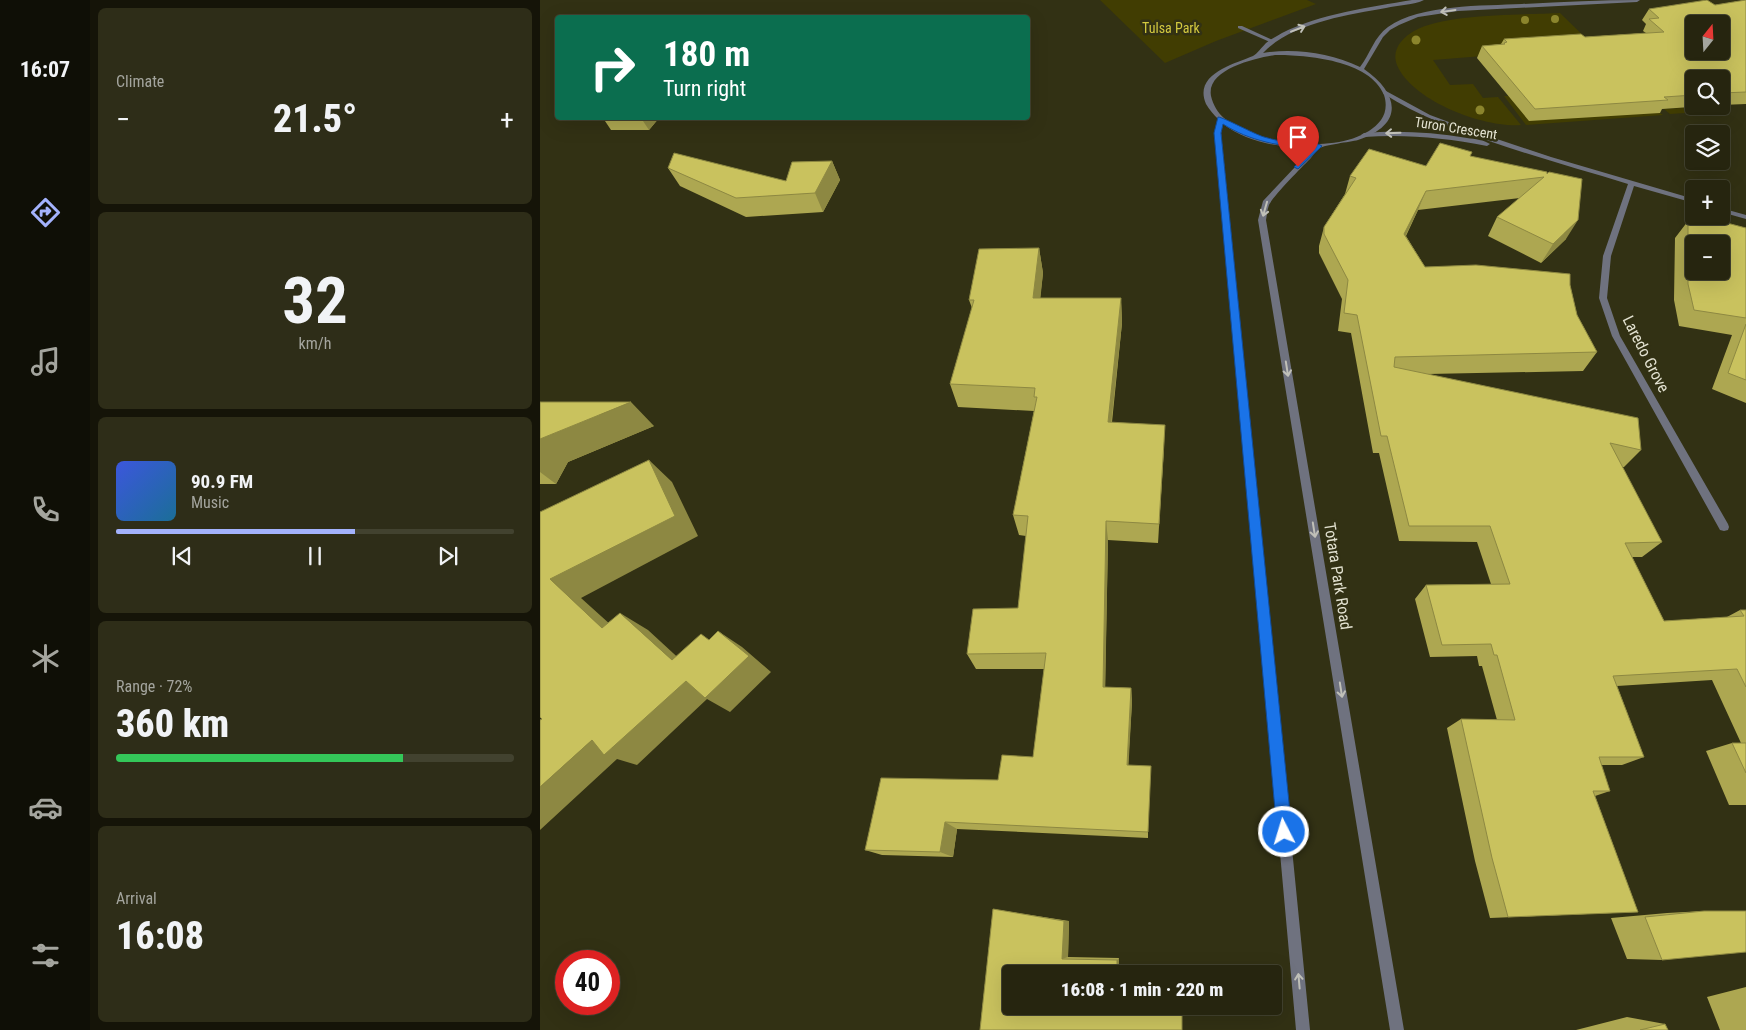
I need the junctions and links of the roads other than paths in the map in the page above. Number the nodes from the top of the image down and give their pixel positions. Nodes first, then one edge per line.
1 (1421, 0) edge
2 (1637, 0) edge
3 (1240, 27) dead end
4 (1272, 41) junction
5 (1258, 55) junction
6 (1360, 69) junction
7 (1386, 93) junction
8 (1221, 119) junction
9 (1364, 135) junction
10 (1318, 146) junction
11 (1544, 157) junction
12 (1632, 183) junction
13 (1685, 199) edge
14 (1730, 213) edge
15 (1746, 217) edge
16 (1724, 527) dead end
17 (1303, 1030) edge
18 (1397, 1030) edge

4 -> 1 street
2 -> 6 street
3 - 4 street
4 - 5 street
5 - 6 street, Turon Crescent
5 - 8 street
6 - 7 street, Turon Crescent
7 - 9 street
7 - 11 street, Turon Crescent
8 - 10 street
17 -> 8 street
9 - 10 street
11 -> 9 street, Turon Crescent
10 -> 18 street, Totara Park Road
11 - 12 street, Turon Crescent
12 - 13 street, Turon Crescent
12 - 16 street, Laredo Grove
14 - 15 street

